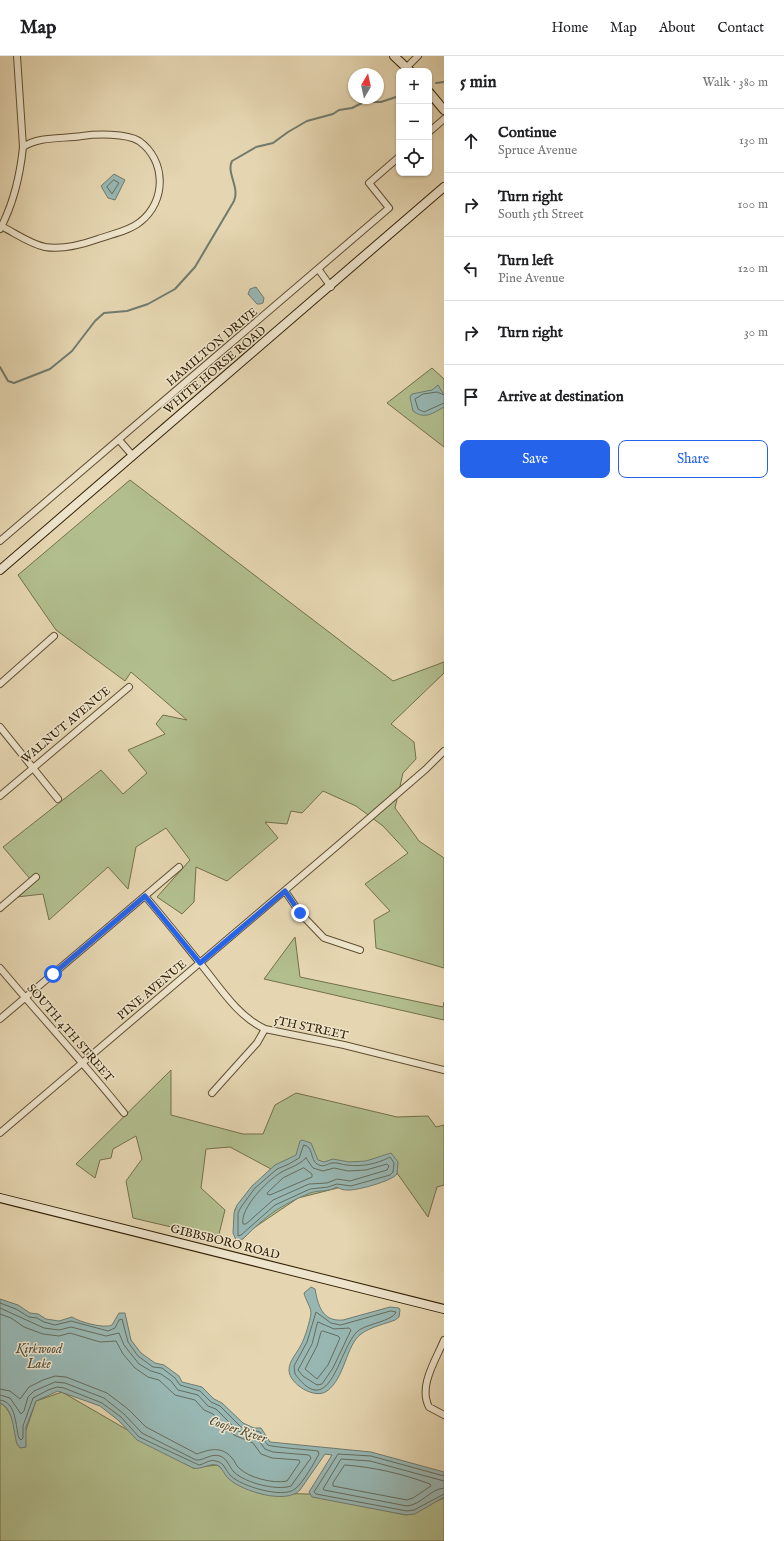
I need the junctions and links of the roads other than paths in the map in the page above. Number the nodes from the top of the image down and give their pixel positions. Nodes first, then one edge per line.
1 (17, 56) edge
2 (394, 56) edge
3 (418, 56) edge
4 (407, 68) edge
5 (409, 68) edge
6 (432, 96) edge
7 (444, 110) edge
8 (444, 119) edge
9 (432, 129) edge
10 (23, 147) junction
11 (396, 160) edge
12 (444, 187) edge
13 (1, 227) edge
14 (319, 270) junction
15 (331, 287) junction
16 (119, 440) junction
17 (133, 456) junction
18 (0, 541) edge
19 (0, 570) edge
20 (54, 636) dead end
21 (0, 684) edge
22 (129, 687) dead end
23 (0, 727) edge
24 (444, 751) edge
25 (33, 767) junction
26 (0, 796) edge
27 (58, 798) dead end
28 (179, 867) dead end
29 (36, 877) dead end
30 (285, 891) junction
31 (145, 896) junction
32 (0, 908) edge
33 (360, 950) dead end
34 (200, 963) junction
35 (0, 968) edge
36 (25, 998) junction
37 (0, 1019) edge
38 (265, 1029) junction
39 (83, 1062) junction
40 (444, 1070) edge
41 (212, 1093) dead end
42 (124, 1113) dead end
43 (0, 1133) edge
44 (0, 1198) edge
45 (444, 1309) edge
46 (444, 1340) edge
47 (444, 1415) edge

1 - 10 street
2 - 4 main road
3 - 5 street
6 - 7 main road
8 - 9 street
10 - 13 street
10 - 13 street
11 - 14 street, HAMILTON DRIVE
12 - 15 main road, WHITE HORSE ROAD
14 - 15 street
14 - 16 street, HAMILTON DRIVE
15 - 17 main road, WHITE HORSE ROAD
16 - 17 street
16 - 18 street, HAMILTON DRIVE
17 - 19 main road, WHITE HORSE ROAD
20 - 21 street
22 - 25 street, WALNUT AVENUE
23 - 25 street
24 - 30 street, PINE AVENUE
25 - 26 street, WALNUT AVENUE
25 - 27 street
28 - 31 street
29 - 32 street
30 - 33 street
30 - 34 street, PINE AVENUE
31 - 34 street, 5TH STREET
31 - 36 street
34 - 38 street, 5TH STREET
34 - 39 street, PINE AVENUE
35 - 36 street, SOUTH 4TH STREET
36 - 37 street
36 - 39 street, SOUTH 4TH STREET
38 - 40 street, 5TH STREET
38 - 41 street
39 - 42 street, SOUTH 4TH STREET
39 - 43 street, PINE AVENUE
44 - 45 main road, GIBBSBORO ROAD
46 - 47 street

